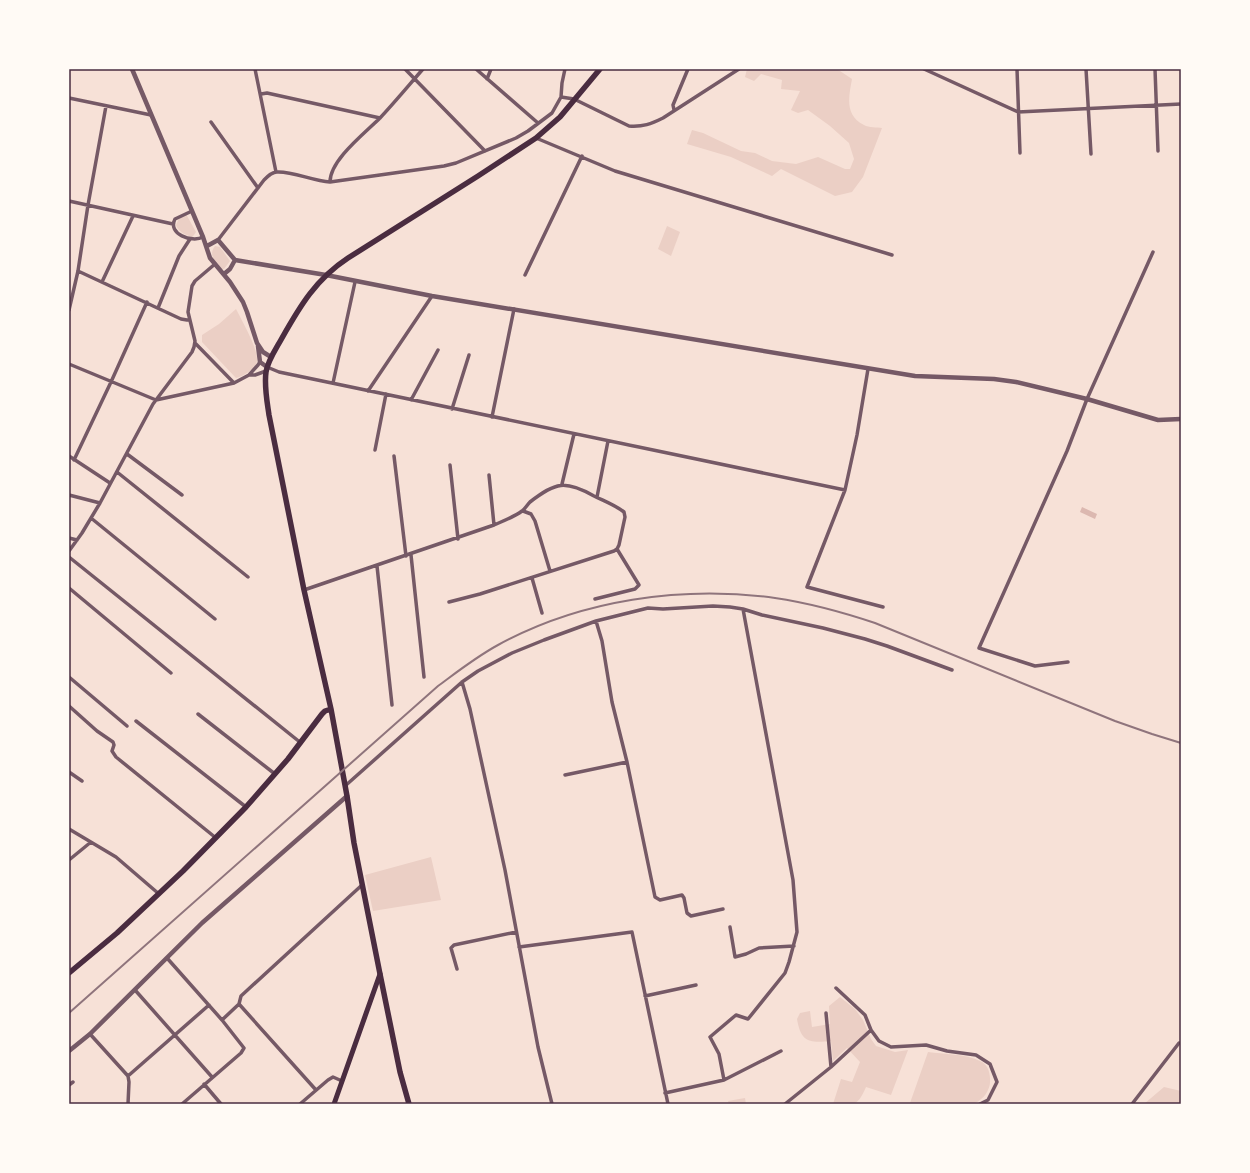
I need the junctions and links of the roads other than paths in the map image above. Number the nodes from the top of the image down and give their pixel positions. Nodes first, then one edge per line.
1 (132, 69) edge
2 (255, 69) edge
3 (406, 69) edge
4 (423, 69) edge
5 (476, 69) edge
6 (492, 69) edge
7 (565, 69) edge
8 (600, 69) edge
9 (688, 69) edge
10 (739, 69) edge
11 (924, 69) edge
12 (1017, 69) edge
13 (1086, 69) edge
14 (1155, 69) edge
15 (415, 78) junction
16 (487, 79) junction
17 (261, 94) junction
18 (561, 97) junction
19 (69, 98) edge
20 (574, 100) junction
21 (1181, 104) edge
22 (1156, 105) junction
23 (106, 106) junction
24 (1088, 108) junction
25 (674, 110) junction
26 (1018, 112) junction
27 (151, 115) junction
28 (380, 118) junction
29 (211, 122) dead end
30 (538, 123) junction
31 (536, 138) junction
32 (485, 151) junction
33 (1158, 151) dead end
34 (1020, 153) dead end
35 (1091, 154) dead end
36 (582, 156) junction
37 (276, 172) junction
38 (330, 182) junction
39 (258, 188) junction
40 (69, 201) edge
41 (88, 205) junction
42 (192, 211) junction
43 (133, 216) junction
44 (173, 224) junction
45 (203, 237) junction
46 (190, 239) junction
47 (218, 240) junction
48 (206, 246) junction
49 (1153, 252) dead end
50 (892, 255) dead end
51 (235, 260) junction
52 (215, 264) junction
53 (78, 271) junction
54 (224, 274) junction
55 (326, 275) junction
56 (526, 275) dead end
57 (102, 282) junction
58 (355, 282) junction
59 (69, 283) edge
60 (75, 284) junction
61 (432, 296) junction
62 (147, 302) junction
63 (158, 308) junction
64 (69, 310) edge
65 (514, 310) junction
66 (190, 320) junction
67 (257, 342) junction
68 (195, 343) junction
69 (438, 350) dead end
70 (469, 355) dead end
71 (271, 357) junction
72 (260, 362) junction
73 (69, 364) edge
74 (267, 369) junction
75 (868, 369) junction
76 (249, 375) junction
77 (111, 382) junction
78 (234, 383) junction
79 (333, 383) junction
80 (368, 391) junction
81 (386, 394) junction
82 (1087, 399) junction
83 (156, 400) junction
84 (411, 400) junction
85 (452, 409) junction
86 (492, 417) junction
87 (1181, 419) edge
88 (574, 434) junction
89 (608, 441) junction
90 (375, 450) dead end
91 (127, 454) junction
92 (69, 456) edge
93 (394, 456) dead end
94 (74, 460) junction
95 (450, 465) dead end
96 (117, 472) junction
97 (489, 475) dead end
98 (110, 483) junction
99 (562, 484) junction
100 (845, 490) junction
101 (69, 495) edge
102 (182, 495) dead end
103 (597, 497) junction
104 (100, 503) junction
105 (523, 511) junction
106 (91, 518) junction
107 (494, 525) junction
108 (69, 538) edge
109 (458, 539) junction
110 (77, 540) junction
111 (617, 549) junction
112 (69, 551) edge
113 (411, 554) junction
114 (406, 556) junction
115 (69, 557) edge
116 (377, 566) junction
117 (550, 571) junction
118 (248, 578) dead end
119 (532, 578) junction
120 (69, 588) edge
121 (304, 590) junction
122 (595, 600) dead end
123 (449, 602) dead end
124 (883, 607) dead end
125 (743, 609) junction
126 (542, 613) dead end
127 (215, 619) dead end
128 (596, 621) junction
129 (1068, 662) dead end
130 (952, 670) dead end
131 (172, 673) dead end
132 (424, 677) dead end
133 (69, 678) edge
134 (462, 682) junction
135 (392, 704) dead end
136 (69, 706) edge
137 (331, 709) junction
138 (198, 714) dead end
139 (136, 721) dead end
140 (127, 726) dead end
141 (301, 743) junction
142 (627, 762) junction
143 (69, 772) edge
144 (275, 774) junction
145 (565, 775) dead end
146 (82, 781) dead end
147 (345, 786) junction
148 (347, 796) junction
149 (246, 807) junction
150 (69, 829) edge
151 (216, 838) junction
152 (91, 842) junction
153 (69, 860) edge
154 (362, 885) junction
155 (159, 894) junction
156 (723, 909) dead end
157 (730, 927) dead end
158 (516, 932) junction
159 (794, 946) junction
160 (519, 947) junction
161 (167, 958) junction
162 (457, 969) dead end
163 (69, 973) edge
164 (380, 974) junction
165 (696, 985) dead end
166 (836, 988) dead end
167 (135, 990) junction
168 (644, 996) junction
169 (239, 1004) junction
170 (209, 1005) junction
171 (826, 1013) dead end
172 (222, 1020) junction
173 (871, 1030) junction
174 (90, 1034) junction
175 (175, 1035) junction
176 (1179, 1044) dead end
177 (69, 1051) edge
178 (781, 1051) dead end
179 (831, 1067) junction
180 (128, 1076) junction
181 (212, 1077) junction
182 (724, 1080) junction
183 (342, 1081) junction
184 (204, 1084) junction
185 (316, 1090) junction
186 (665, 1093) junction
187 (128, 1104) edge
188 (182, 1104) edge
189 (221, 1104) edge
190 (300, 1104) edge
191 (334, 1104) edge
192 (410, 1104) edge
193 (552, 1104) edge
194 (668, 1104) edge
195 (785, 1104) edge
196 (980, 1104) edge
197 (1132, 1104) edge

1 - 27 street
2 - 17 street
3 - 15 street
4 - 15 street
5 - 16 street
6 - 16 street
7 - 18 street
8 - 20 main road
9 - 25 street
10 - 25 street
11 - 26 street
12 - 26 street
13 - 24 street
14 - 22 street
15 - 28 street
15 - 32 street
16 - 30 street
17 - 28 street
17 - 37 street
18 - 20 street
18 - 30 street
19 - 23 street
20 - 25 street
20 - 31 main road
21 - 22 street
22 - 24 street
22 - 33 street
23 - 27 street
23 - 41 street
24 - 26 street
24 - 35 street
26 - 34 street
27 - 42 street
28 - 38 street
29 - 39 street
30 - 32 street
31 - 36 street
31 - 55 main road
32 - 38 street
36 - 50 street
36 - 56 street
37 - 38 street
37 - 39 street
39 - 47 street
40 - 41 street
41 - 43 street
41 - 53 street
42 - 44 street
42 - 45 street
43 - 44 street
43 - 57 street
44 - 46 street
45 - 46 street
45 - 48 street
46 - 63 street
47 - 48 street
47 - 51 street
48 - 52 street
49 - 82 street
51 - 54 street
51 - 55 street
52 - 54 street
52 - 66 street
53 - 57 street
53 - 60 street
54 - 67 street
55 - 58 street
55 - 71 main road
57 - 62 street
58 - 61 street
58 - 79 street
59 - 60 street
60 - 64 street
61 - 65 street
61 - 80 street
62 - 63 street
62 - 77 street
63 - 66 street
65 - 75 street
65 - 86 street
66 - 68 street
67 - 71 street
67 - 72 street
68 - 78 street
68 - 83 street
69 - 84 street
70 - 85 street
71 - 74 main road
72 - 74 street
72 - 76 street
73 - 77 street
74 - 76 street
74 - 79 street
74 - 121 main road
75 - 82 street
75 - 100 street
76 - 78 street
77 - 83 street
77 - 94 street
78 - 83 street
79 - 80 street
80 - 81 street
81 - 84 street
81 - 90 street
82 - 87 street
82 - 129 street
83 - 91 street
84 - 85 street
85 - 86 street
86 - 88 street
88 - 89 street
88 - 99 street
89 - 100 street
89 - 103 street
91 - 96 street
91 - 102 street
92 - 94 street
93 - 114 street
94 - 98 street
95 - 109 street
96 - 98 street
96 - 118 street
97 - 107 street
98 - 104 street
99 - 103 street
99 - 105 street
100 - 124 street
101 - 104 street
103 - 111 street
104 - 106 street
105 - 107 street
105 - 117 street
106 - 110 street
106 - 127 street
107 - 109 street
108 - 110 street
109 - 113 street
110 - 112 street
111 - 117 street
111 - 122 street
113 - 114 street
113 - 132 street
114 - 116 street
115 - 141 street
116 - 121 street
116 - 135 street
117 - 119 street
119 - 123 street
119 - 126 street
120 - 131 street
121 - 137 main road
125 - 128 street
125 - 130 street
125 - 159 street
128 - 134 street
128 - 142 street
133 - 140 street
134 - 147 street
134 - 158 street
136 - 151 street
137 - 141 main road
137 - 147 main road
138 - 144 street
139 - 149 street
141 - 144 main road
142 - 145 street
142 - 156 street
143 - 146 street
144 - 149 main road
147 - 148 main road
148 - 154 main road
148 - 161 street
149 - 151 main road
150 - 152 street
151 - 155 main road
152 - 153 street
152 - 155 street
154 - 164 main road
154 - 169 street
155 - 163 main road
157 - 159 street
158 - 160 street
158 - 162 street
159 - 182 street
160 - 168 street
160 - 193 street
161 - 167 street
161 - 170 street
164 - 183 main road
164 - 192 main road
165 - 168 street
166 - 173 street
167 - 174 street
167 - 175 street
168 - 186 street
169 - 172 street
169 - 185 street
170 - 172 street
170 - 175 street
171 - 179 street
172 - 181 street
173 - 179 street
173 - 196 street
174 - 177 street
174 - 180 street
175 - 180 street
175 - 181 street
176 - 197 street
178 - 182 street
179 - 195 street
180 - 187 street
181 - 184 street
182 - 186 street
183 - 185 street
183 - 191 main road
184 - 188 street
184 - 189 street
185 - 190 street
186 - 194 street

